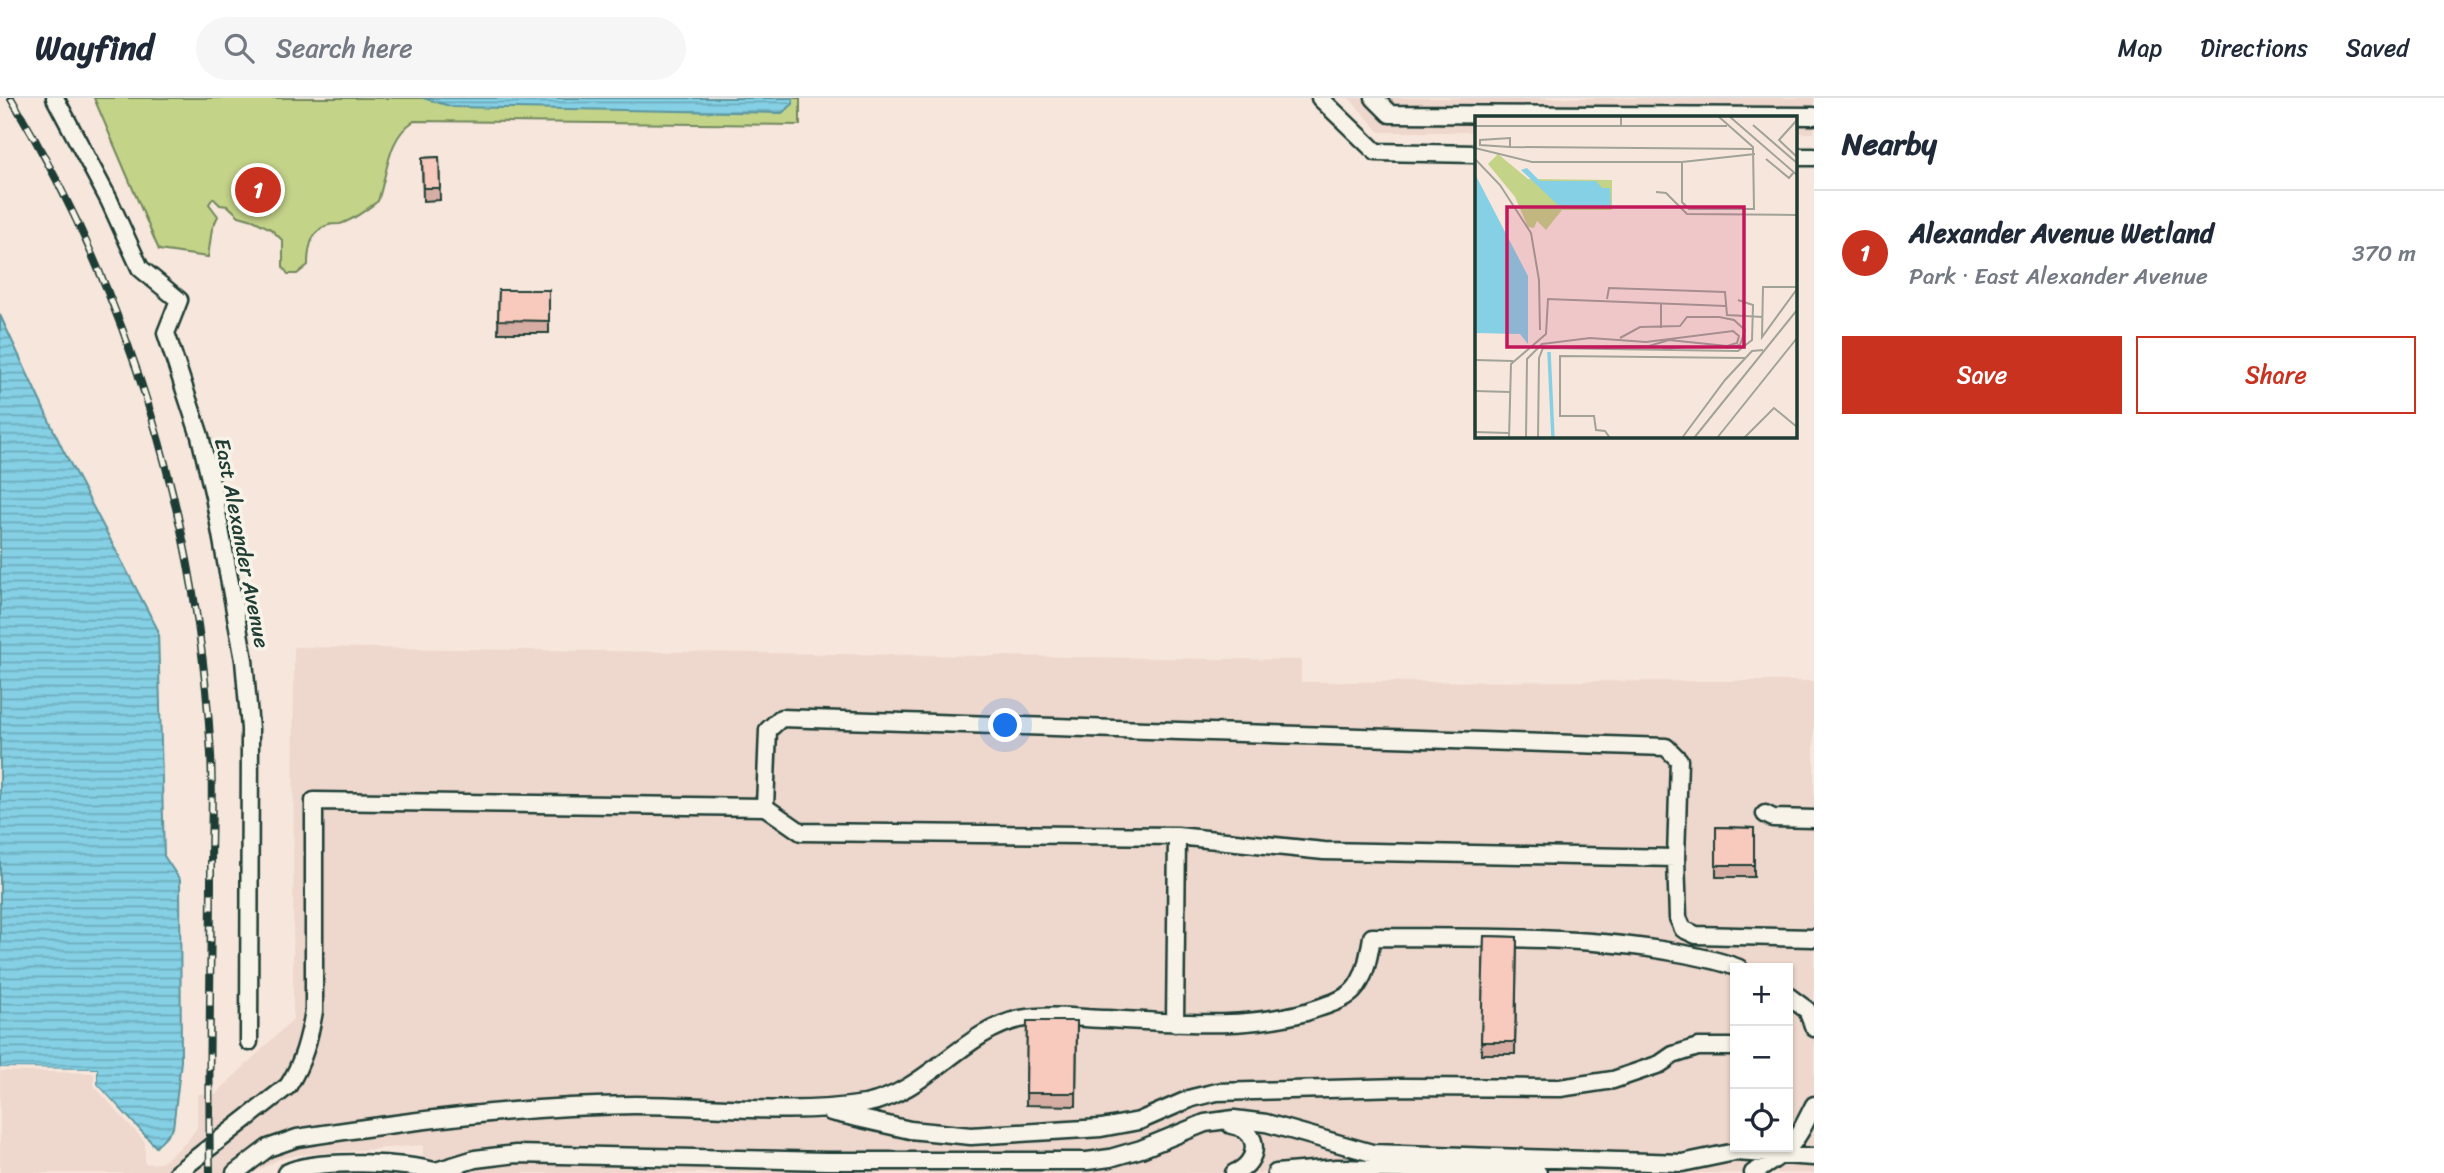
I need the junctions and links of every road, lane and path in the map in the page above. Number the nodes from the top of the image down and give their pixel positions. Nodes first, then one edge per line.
1 (55, 98) edge
2 (1320, 98) edge
3 (1374, 98) edge
4 (1814, 116) edge
5 (1475, 154) edge
6 (765, 807) junction
7 (1765, 814) dead end
8 (1814, 819) edge
9 (1177, 836) junction
10 (1676, 859) junction
11 (1814, 938) edge
12 (1730, 965) edge
13 (1793, 1000) edge
14 (1175, 1023) junction
15 (1814, 1028) edge
16 (249, 1042) dead end
17 (1730, 1046) edge
18 (1814, 1105) edge
19 (819, 1110) junction
20 (1205, 1123) junction
21 (1731, 1152) edge
22 (1754, 1152) edge
23 (1782, 1156) junction
24 (1814, 1157) edge
25 (381, 1169) edge
26 (438, 1172) edge
27 (177, 1173) edge
28 (235, 1173) edge
29 (286, 1173) edge
30 (1234, 1173) edge
31 (1276, 1173) edge
32 (1538, 1173) edge
33 (1752, 1173) edge

1 - 16 street, East Alexander Avenue
2 - 5 street
3 - 4 street
6 - 9 street
6 - 10 street
6 - 27 street
7 - 8 street
9 - 10 street
9 - 14 street
10 - 11 street
12 - 14 street
13 - 15 street
14 - 19 street
17 - 19 street
18 - 23 street
19 - 28 street
20 - 21 street
20 - 26 street
20 - 30 street
22 - 23 street
23 - 24 street
23 - 33 street
25 - 26 street
25 - 29 street
31 - 32 street

